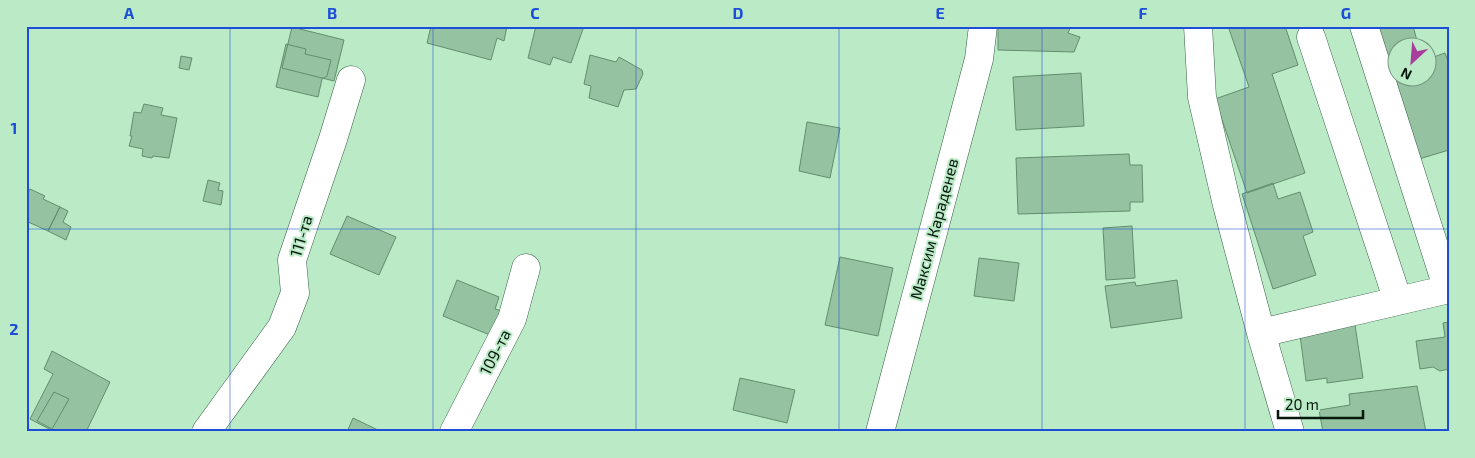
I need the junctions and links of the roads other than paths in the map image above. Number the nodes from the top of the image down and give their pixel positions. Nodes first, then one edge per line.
1 (983, 26) edge
2 (1198, 26) edge
3 (1364, 26) edge
4 (1311, 37) dead end
5 (351, 80) dead end
6 (526, 268) dead end
7 (1448, 289) edge
8 (1398, 301) junction
9 (1260, 333) junction
10 (206, 432) edge
11 (454, 432) edge
12 (880, 432) edge
13 (1290, 432) edge

1 - 12 street, Максим Караденев
2 - 9 street
3 - 7 street
4 - 8 street
5 - 10 street, 111-та
6 - 11 street, 109-та
7 - 8 street
8 - 9 street
9 - 13 street

